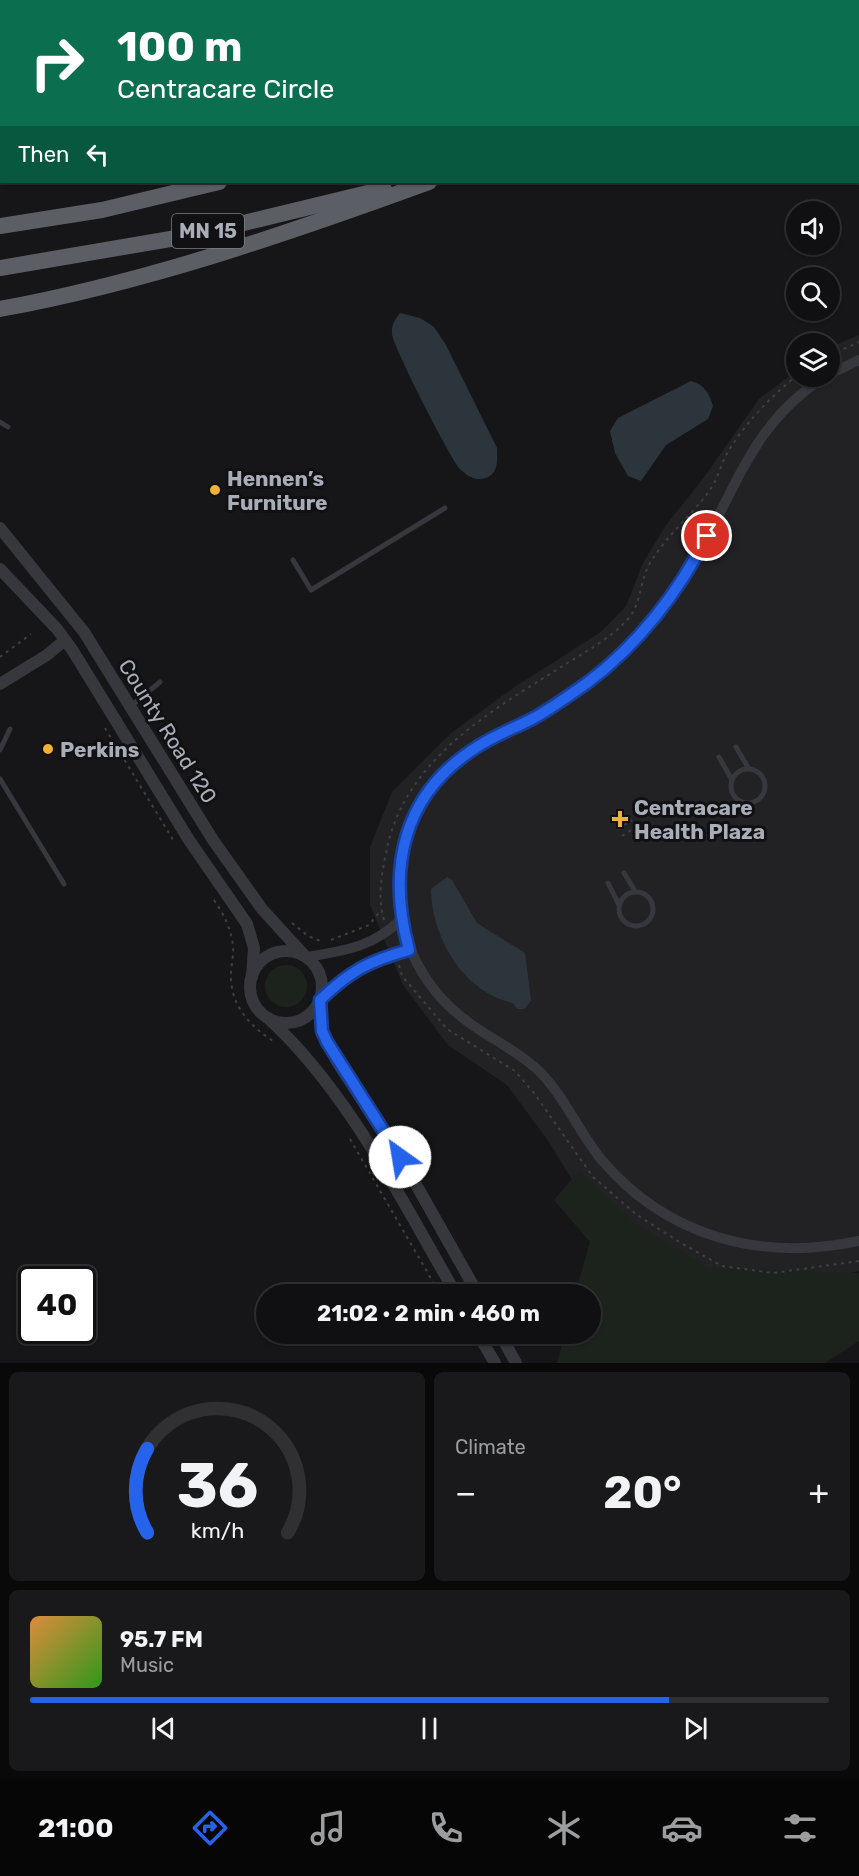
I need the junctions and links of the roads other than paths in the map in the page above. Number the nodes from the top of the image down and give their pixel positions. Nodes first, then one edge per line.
1 (215, 183) edge
2 (408, 183) edge
3 (426, 183) edge
4 (0, 226) edge
5 (0, 268) edge
6 (0, 309) edge
7 (859, 360) edge
8 (840, 369) edge
9 (810, 387) edge
10 (0, 422) edge
11 (8, 427) dead end
12 (445, 508) dead end
13 (0, 528) edge
14 (294, 560) dead end
15 (0, 569) edge
16 (65, 640) junction
17 (160, 682) dead end
18 (0, 684) edge
19 (130, 707) junction
20 (10, 729) dead end
21 (736, 747) dead end
22 (0, 750) edge
23 (719, 757) dead end
24 (749, 769) junction
25 (0, 779) edge
26 (732, 780) junction
27 (624, 873) dead end
28 (608, 883) dead end
29 (64, 884) dead end
30 (635, 891) junction
31 (619, 905) junction
32 (401, 920) junction
33 (409, 950) junction
34 (305, 956) junction
35 (252, 977) junction
36 (319, 1002) junction
37 (268, 1018) junction
38 (859, 1241) edge
39 (450, 1284) edge
40 (472, 1284) edge
41 (484, 1344) edge
42 (506, 1344) edge
43 (495, 1363) edge
44 (516, 1363) edge

1 - 4 highway, MN 15
2 - 5 highway, MN 15
3 - 6 highway
7 - 8 street
9 - 32 street
10 - 11 lane
12 - 14 lane
13 - 19 street, County Road 120
15 - 16 street, County Road 120
16 - 18 street
16 - 35 street, County Road 120
17 - 19 lane
19 - 34 street, County Road 120
20 - 22 lane
21 - 24 lane
23 - 26 lane
24 - 26 lane
24 - 26 lane
25 - 29 lane
27 - 30 lane
28 - 31 lane
30 - 31 lane
30 - 31 lane
32 - 33 street
32 - 34 street
33 - 36 street
33 - 38 street
34 - 35 street
34 - 36 street
35 - 37 street
36 - 37 street
36 - 40 street
37 - 39 street
41 - 43 street
42 - 44 street

